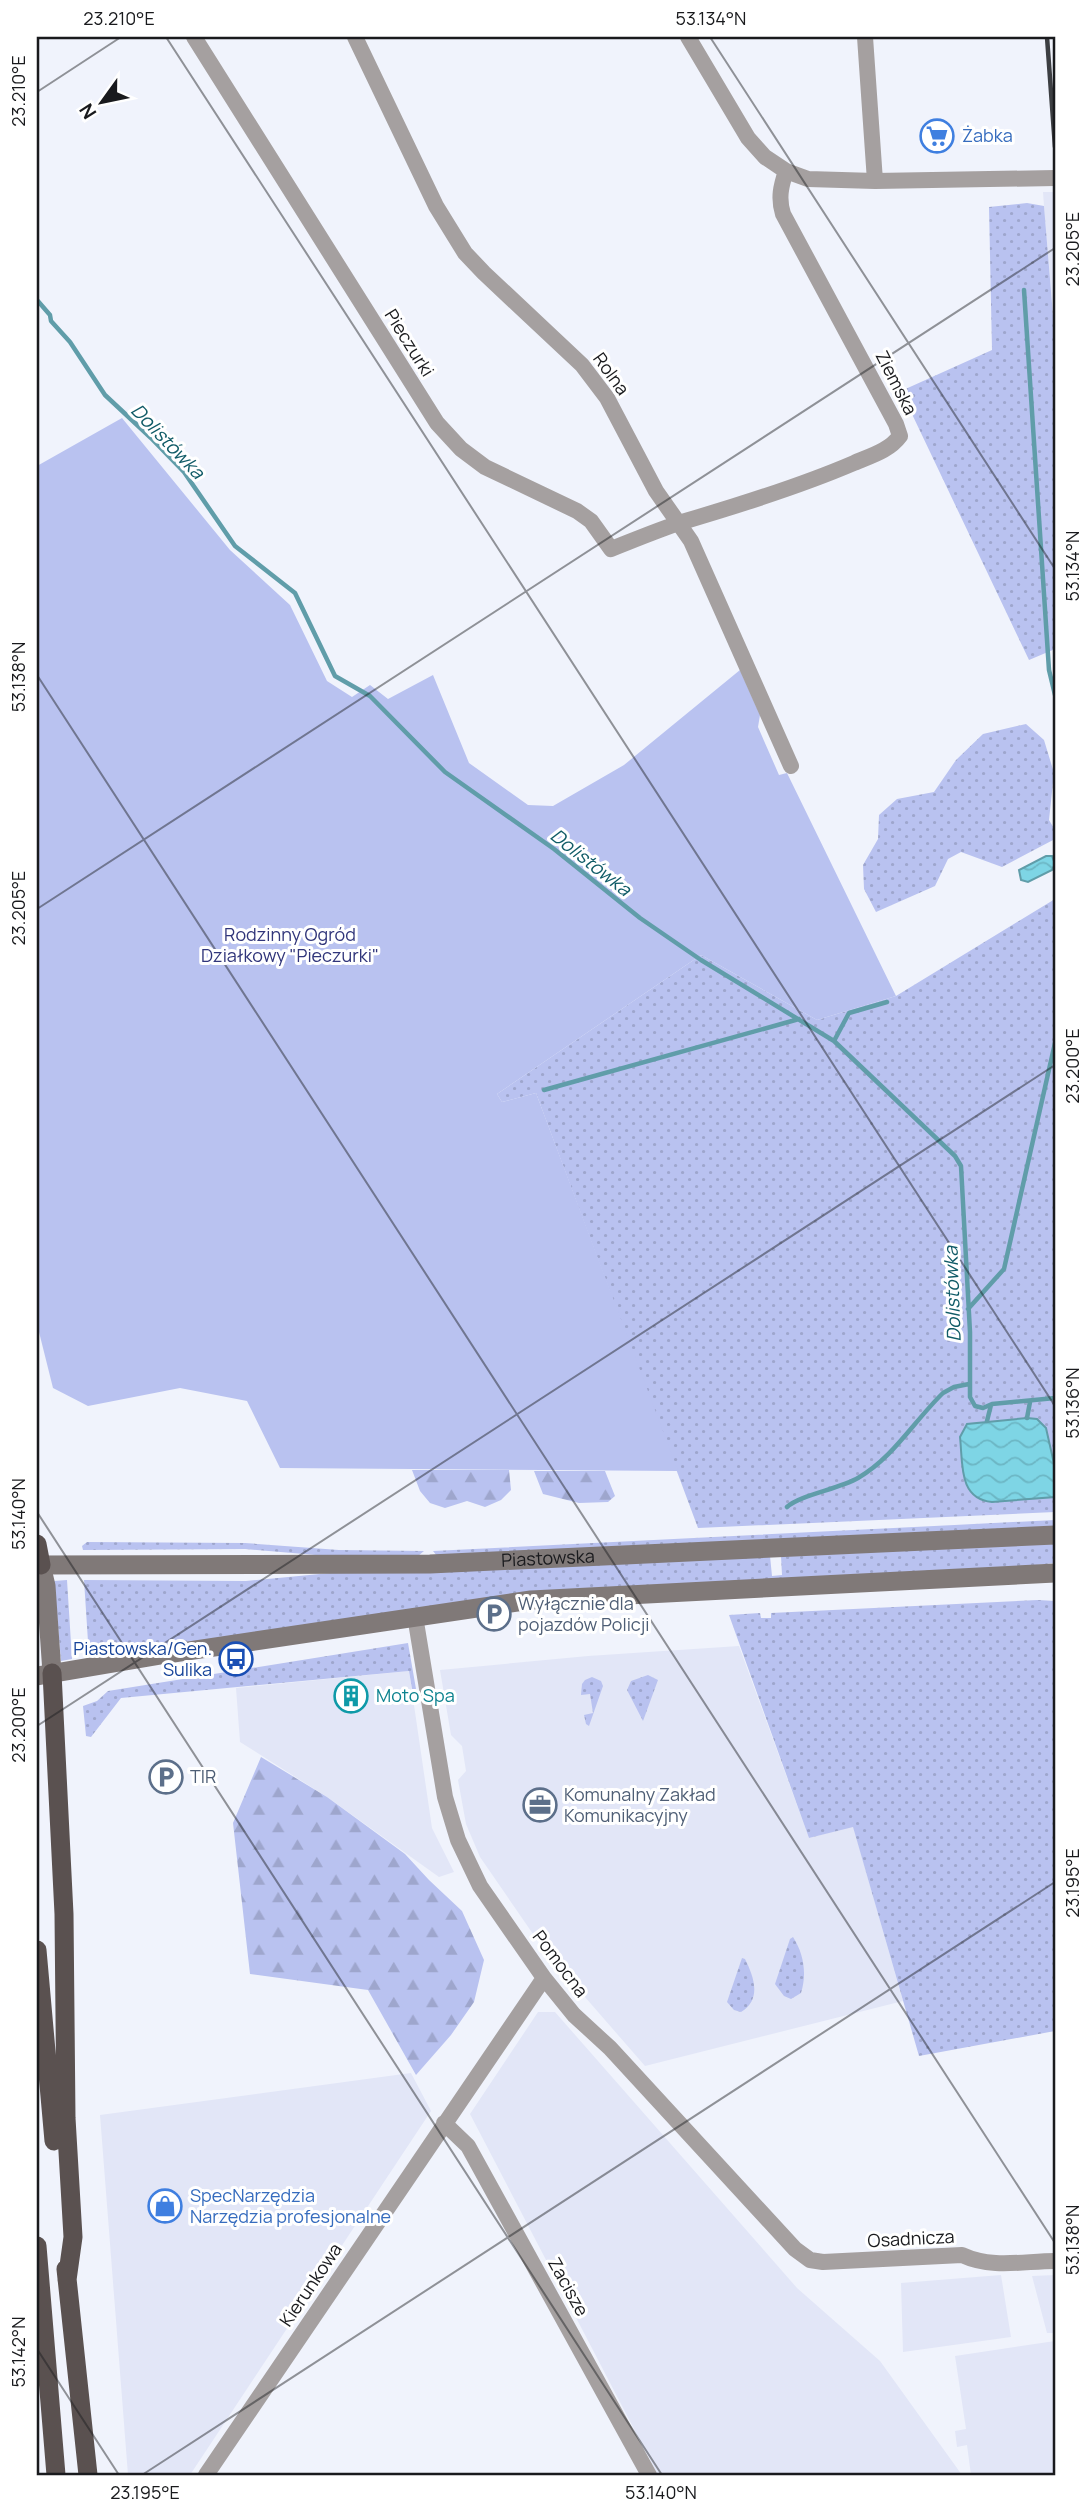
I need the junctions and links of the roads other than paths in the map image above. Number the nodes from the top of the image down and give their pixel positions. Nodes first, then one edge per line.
1 (194, 37) edge
2 (355, 37) edge
3 (688, 37) edge
4 (864, 37) edge
5 (786, 170) junction
6 (1055, 178) edge
7 (875, 181) junction
8 (679, 523) junction
9 (791, 766) dead end
10 (1055, 1535) edge
11 (37, 1544) edge
12 (39, 1565) edge
13 (1055, 1573) edge
14 (415, 1616) junction
15 (44, 1675) edge
16 (37, 1950) edge
17 (544, 1978) junction
18 (444, 2123) junction
19 (37, 2246) edge
20 (810, 2260) joint
21 (1055, 2261) edge
22 (66, 2280) junction
23 (78, 2376) junction
24 (48, 2377) junction
25 (56, 2475) edge
26 (88, 2475) edge
27 (206, 2475) edge
28 (649, 2475) edge

1 - 8 street, Pieczurki
2 - 8 street, Rolna
3 - 5 street
4 - 7 street
5 - 7 street
5 - 8 street, Ziemska
6 - 7 street
8 - 9 street, Rolna
10 - 12 main road, Piastowska
11 - 12 highway
12 - 15 main road
13 - 14 main road
14 - 15 main road
14 - 17 street, Pomocna
15 - 22 highway
16 - 22 highway
17 - 18 street, Kierunkowa
17 - 20 street, Pomocna
18 - 27 street, Kierunkowa
18 - 28 street, Zacisze
19 - 24 highway
20 - 21 street, Osadnicza
22 - 23 highway
23 - 24 highway
23 - 26 highway
24 - 25 highway

